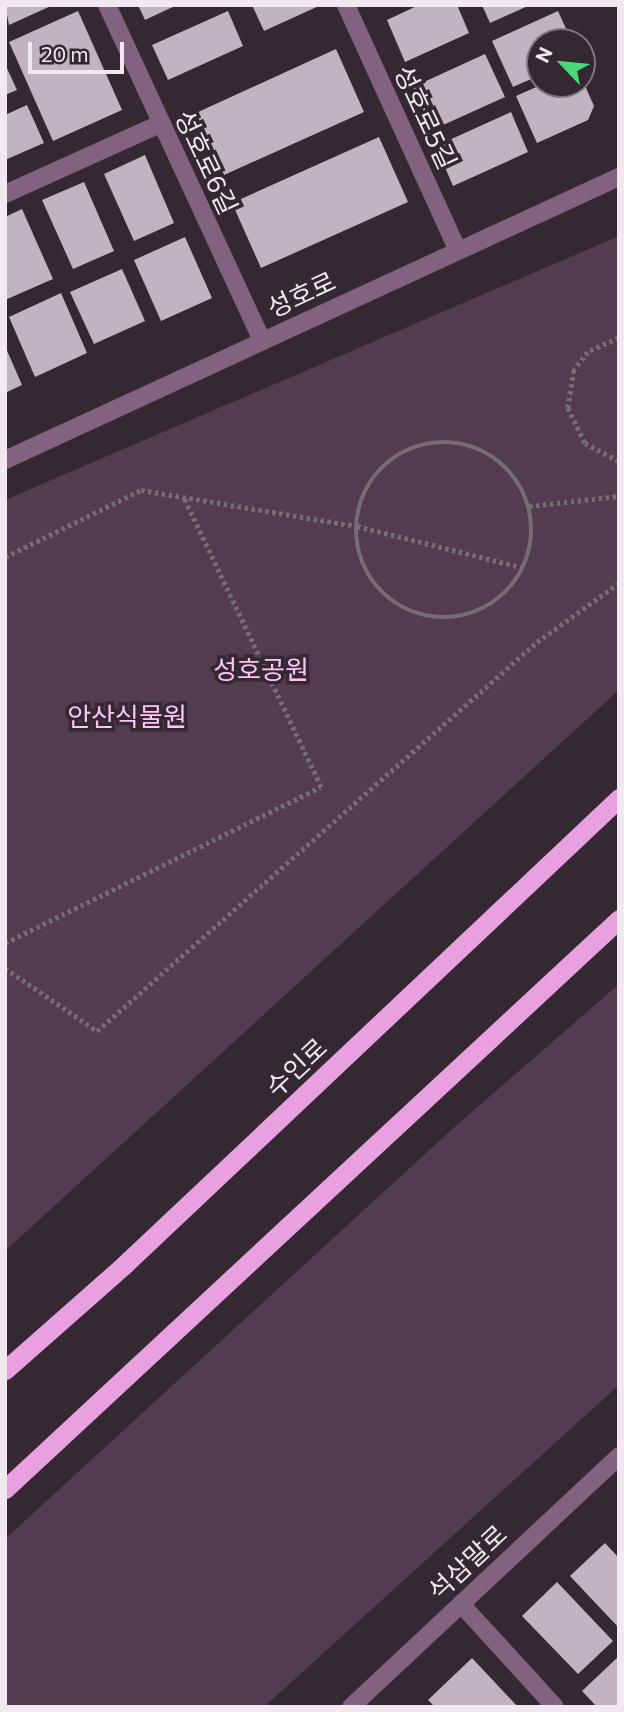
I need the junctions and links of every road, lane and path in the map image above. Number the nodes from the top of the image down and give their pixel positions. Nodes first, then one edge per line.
1 (107, 5) edge
2 (346, 5) edge
3 (160, 124) junction
4 (619, 177) edge
5 (5, 194) edge
6 (458, 251) junction
7 (619, 338) edge
8 (262, 341) junction
9 (5, 460) edge
10 (619, 461) edge
11 (619, 496) edge
12 (183, 497) junction
13 (530, 506) junction
14 (357, 526) junction
15 (5, 557) edge
16 (524, 568) junction
17 (619, 583) edge
18 (619, 798) edge
19 (619, 919) edge
20 (5, 943) edge
21 (5, 968) edge
22 (5, 1370) edge
23 (619, 1457) edge
24 (5, 1489) edge
25 (461, 1604) junction
26 (351, 1707) edge
27 (555, 1707) edge

1 - 3 street, 성호로6길
2 - 6 street, 성호로5길
3 - 5 street
3 - 8 street, 성호로6길
4 - 6 street, 성호로
6 - 8 street, 성호로
7 - 10 path
8 - 9 street, 성호로
11 - 13 path
12 - 14 path
12 - 15 path
12 - 20 path
13 - 14 path
13 - 16 path
14 - 16 path
14 - 16 path
17 - 21 path
18 - 22 highway, 수인로
19 - 24 highway
23 - 25 street, 석삼말로
25 - 26 street, 석삼말로
25 - 27 street

